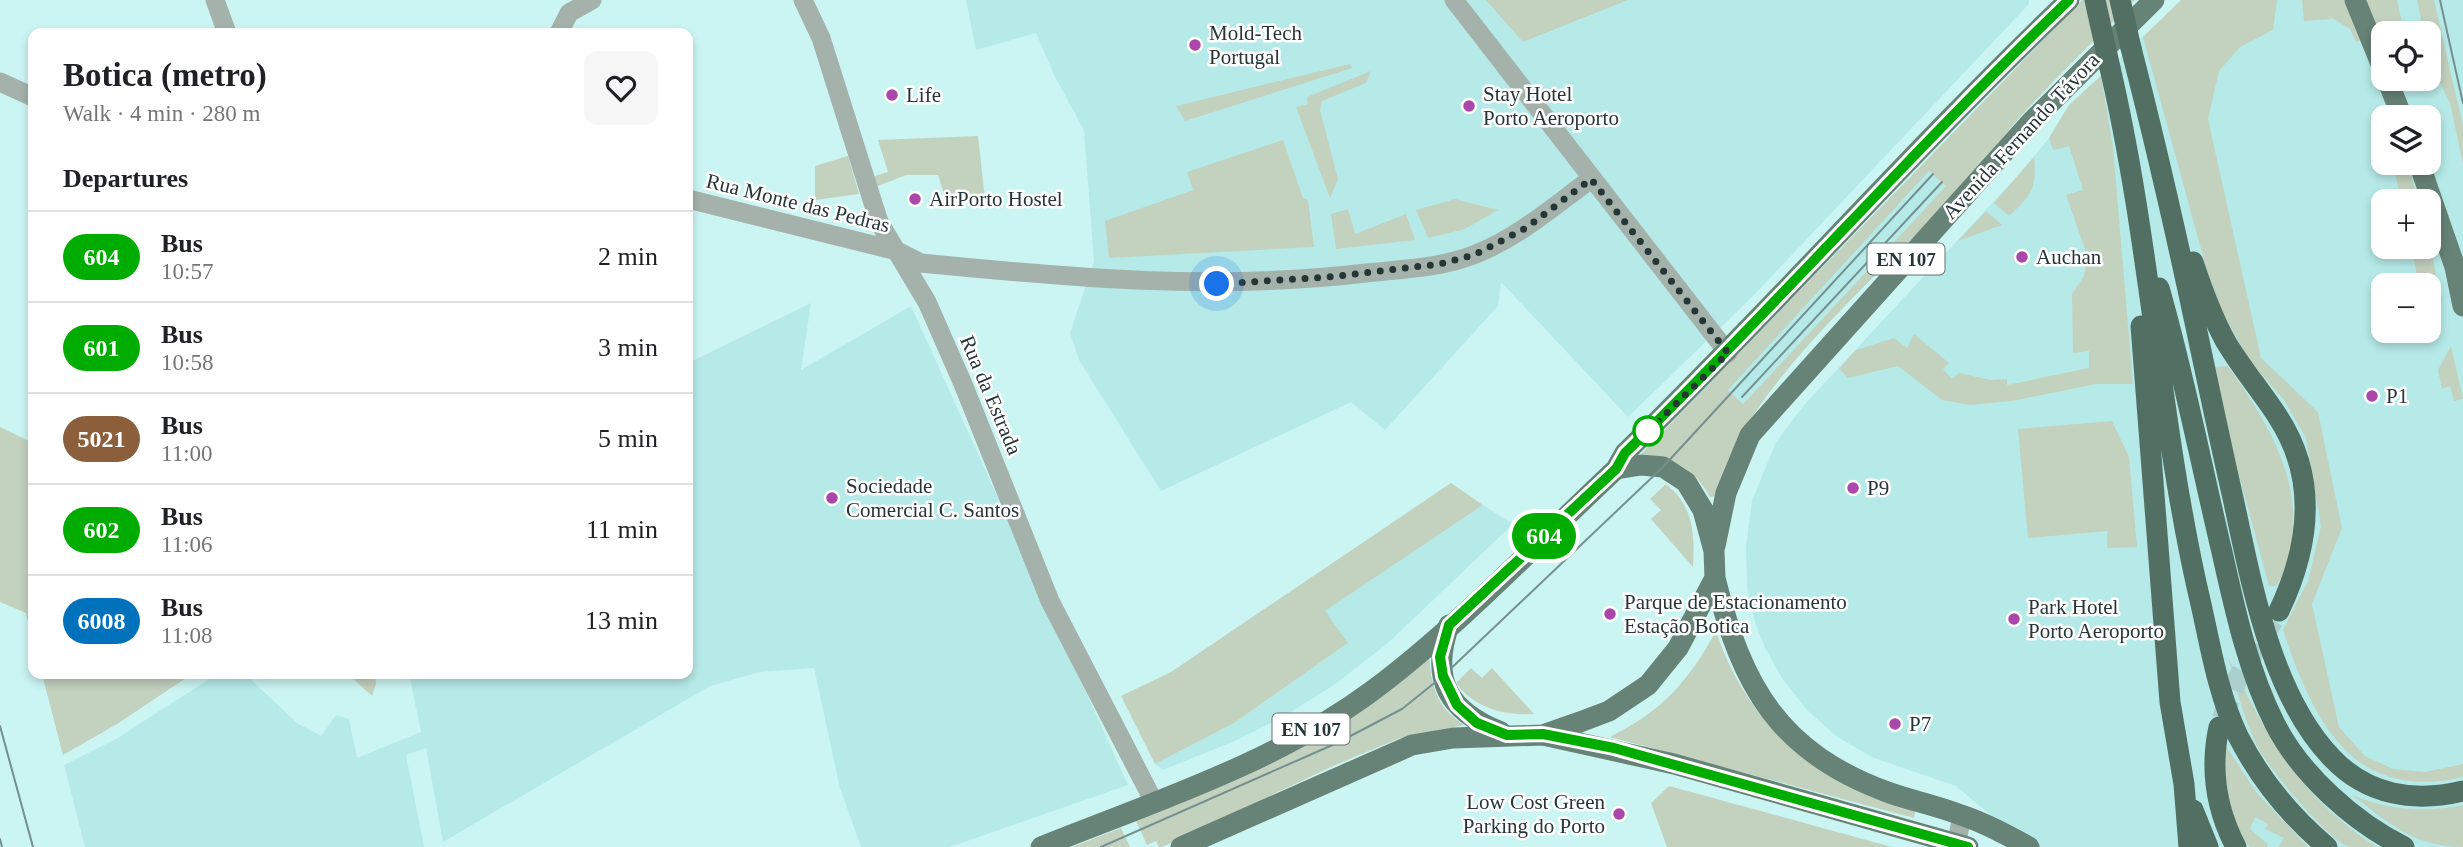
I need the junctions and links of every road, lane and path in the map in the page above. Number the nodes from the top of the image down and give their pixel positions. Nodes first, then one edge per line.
1 (215, 0) edge
2 (592, 0) edge
3 (803, 0) edge
4 (1454, 0) edge
5 (2069, 0) edge
6 (2095, 0) edge
7 (2120, 0) edge
8 (2154, 0) edge
9 (2355, 0) edge
10 (225, 28) edge
11 (562, 28) edge
12 (2371, 39) edge
13 (0, 82) edge
14 (28, 95) edge
15 (2423, 175) edge
16 (1591, 179) junction
17 (2165, 181) junction
18 (693, 200) edge
19 (2138, 216) junction
20 (897, 251) junction
21 (2463, 306) edge
22 (1728, 353) junction
23 (1616, 469) junction
24 (1714, 551) junction
25 (1714, 578) junction
26 (2279, 611) tunnel mouth
27 (1449, 625) junction
28 (2219, 727) tunnel mouth
29 (1543, 734) junction
30 (1507, 735) junction
31 (2184, 785) junction
32 (2463, 791) edge
33 (1154, 802) junction
34 (1962, 815) junction
35 (1194, 844) edge
36 (1960, 846) edge
37 (1041, 847) edge
38 (2029, 847) edge
39 (2189, 847) edge
40 (2208, 847) edge
41 (2236, 847) edge
42 (2327, 847) edge
43 (2404, 847) edge

1 - 10 street
2 - 11 street
3 - 20 street, Rua da Estrada
4 - 16 street
5 - 22 main road, EN 107
6 - 19 highway, bridge
7 - 17 highway, bridge
8 - 24 main road, Avenida Fernando Távora / EN 107
9 - 12 main road
13 - 14 street
15 - 21 main road
16 - 20 street, Rua Monte das Pedras
16 - 22 street
17 - 26 highway
17 - 32 highway
18 - 20 street, Rua Monte das Pedras
19 - 31 highway
19 - 42 highway
19 - 43 highway
20 - 33 street, Rua da Estrada
22 - 23 main road, EN 107
23 - 24 main road, Avenida Fernando Távora
23 - 27 main road, EN 107
24 - 25 main road, Avenida Fernando Távora
25 - 29 main road, Avenida Fernando Távora
25 - 34 main road
27 - 30 main road
27 - 33 main road, EN 107
28 - 41 highway
29 - 30 main road, Avenida Fernando Távora
29 - 36 main road
30 - 35 main road, Avenida Fernando Távora
31 - 39 highway
31 - 40 highway
33 - 37 main road, EN 107
34 - 36 street
34 - 38 main road

